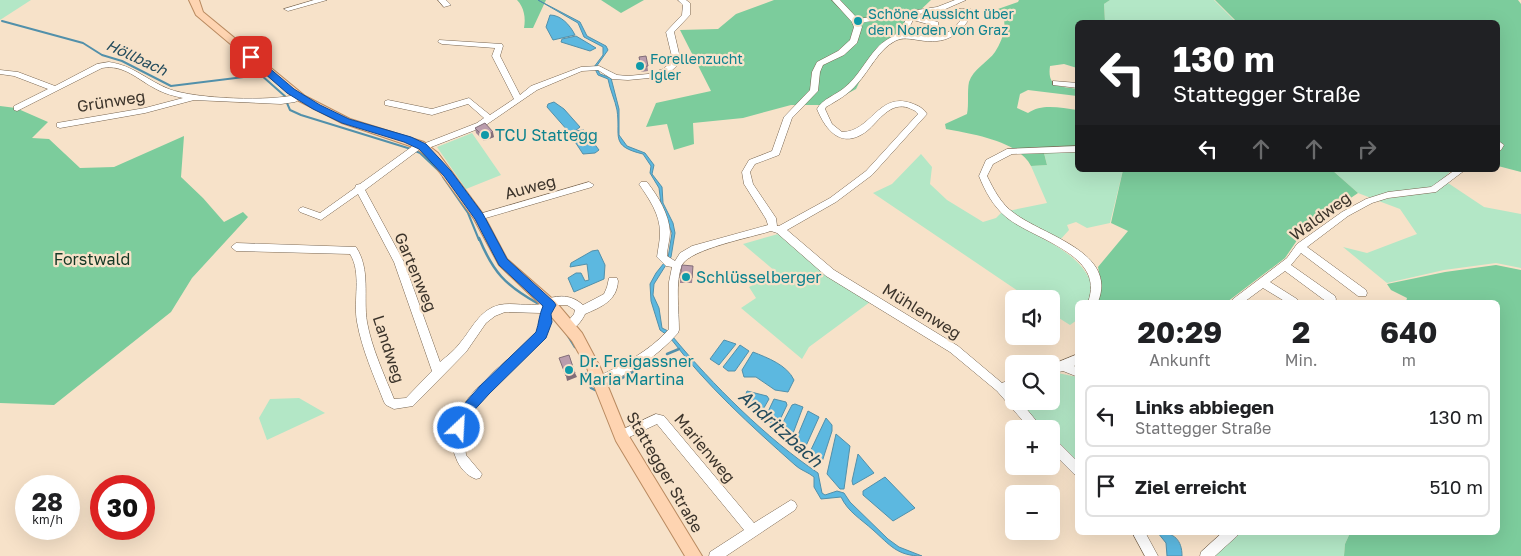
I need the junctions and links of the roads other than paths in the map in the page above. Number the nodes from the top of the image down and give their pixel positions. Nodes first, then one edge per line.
1 (194, 0) edge
2 (323, 0) edge
3 (682, 0) edge
4 (836, 0) edge
5 (962, 0) edge
6 (288, 9) dead end
7 (962, 11) dead end
8 (908, 16) junction
9 (856, 21) junction
10 (935, 24) dead end
11 (899, 37) junction
12 (442, 42) dead end
13 (0, 72) edge
14 (1056, 83) dead end
15 (1075, 86) edge
16 (56, 89) junction
17 (195, 97) junction
18 (299, 97) junction
19 (518, 100) junction
20 (388, 103) dead end
21 (17, 108) dead end
22 (490, 119) junction
23 (60, 125) dead end
24 (421, 146) junction
25 (1075, 149) edge
26 (1458, 172) edge
27 (644, 184) dead end
28 (589, 185) dead end
29 (359, 187) junction
30 (303, 210) dead end
31 (479, 217) junction
32 (775, 229) junction
33 (236, 247) dead end
34 (1300, 247) junction
35 (670, 263) junction
36 (1284, 265) junction
37 (613, 281) dead end
38 (1262, 282) junction
39 (1362, 293) dead end
40 (1093, 300) edge
41 (1240, 300) edge
42 (1290, 300) edge
43 (1331, 300) dead end
44 (549, 304) junction
45 (580, 311) junction
46 (570, 326) junction
47 (1075, 360) edge
48 (1064, 366) junction
49 (1060, 367) edge
50 (438, 371) junction
51 (1075, 372) edge
52 (599, 381) junction
53 (1005, 386) edge
54 (1000, 388) junction
55 (1030, 420) edge
56 (621, 436) junction
57 (1060, 452) edge
58 (1075, 467) edge
59 (476, 474) dead end
60 (791, 506) dead end
61 (752, 530) junction
62 (1140, 535) edge
63 (1230, 535) edge
64 (694, 556) edge
65 (715, 556) edge
66 (1152, 556) edge
67 (1206, 556) edge

1 - 18 main road, Stattegger Straße
2 - 6 street
3 - 19 street
4 - 9 street
5 - 8 street
7 - 11 street
8 - 9 street
8 - 10 street
8 - 11 street
9 - 32 street
11 - 32 street
12 - 19 street
13 - 16 street
14 - 15 street
16 - 17 street
16 - 21 street
17 - 18 street
17 - 23 street, Grünweg
18 - 24 main road, Stattegger Straße
19 - 22 street
20 - 22 street
22 - 24 street
24 - 29 street
24 - 31 main road, Stattegger Straße
25 - 40 street
26 - 34 street, Waldweg
27 - 35 street
28 - 31 street, Auweg
29 - 30 street
29 - 50 street, Gartenweg
31 - 44 main road, Stattegger Straße
32 - 35 street
32 - 54 street, Mühlenweg
33 - 50 street, Landweg
34 - 36 street, Waldweg
34 - 39 street
35 - 52 street
36 - 38 street, Waldweg
36 - 43 street
37 - 45 street
38 - 41 street, Waldweg
38 - 42 street
44 - 45 street, Landweg
44 - 46 main road, Stattegger Straße
44 - 50 street, Landweg
44 - 59 street
45 - 46 street
46 - 52 main road, Stattegger Straße
47 - 48 street
48 - 49 street
48 - 51 street
52 - 56 main road, Stattegger Straße
53 - 54 street
54 - 55 street, Mühlenweg
56 - 61 street, Marienweg
56 - 64 main road, Stattegger Straße
57 - 58 street
60 - 61 street
61 - 65 street
62 - 66 street
63 - 67 street

